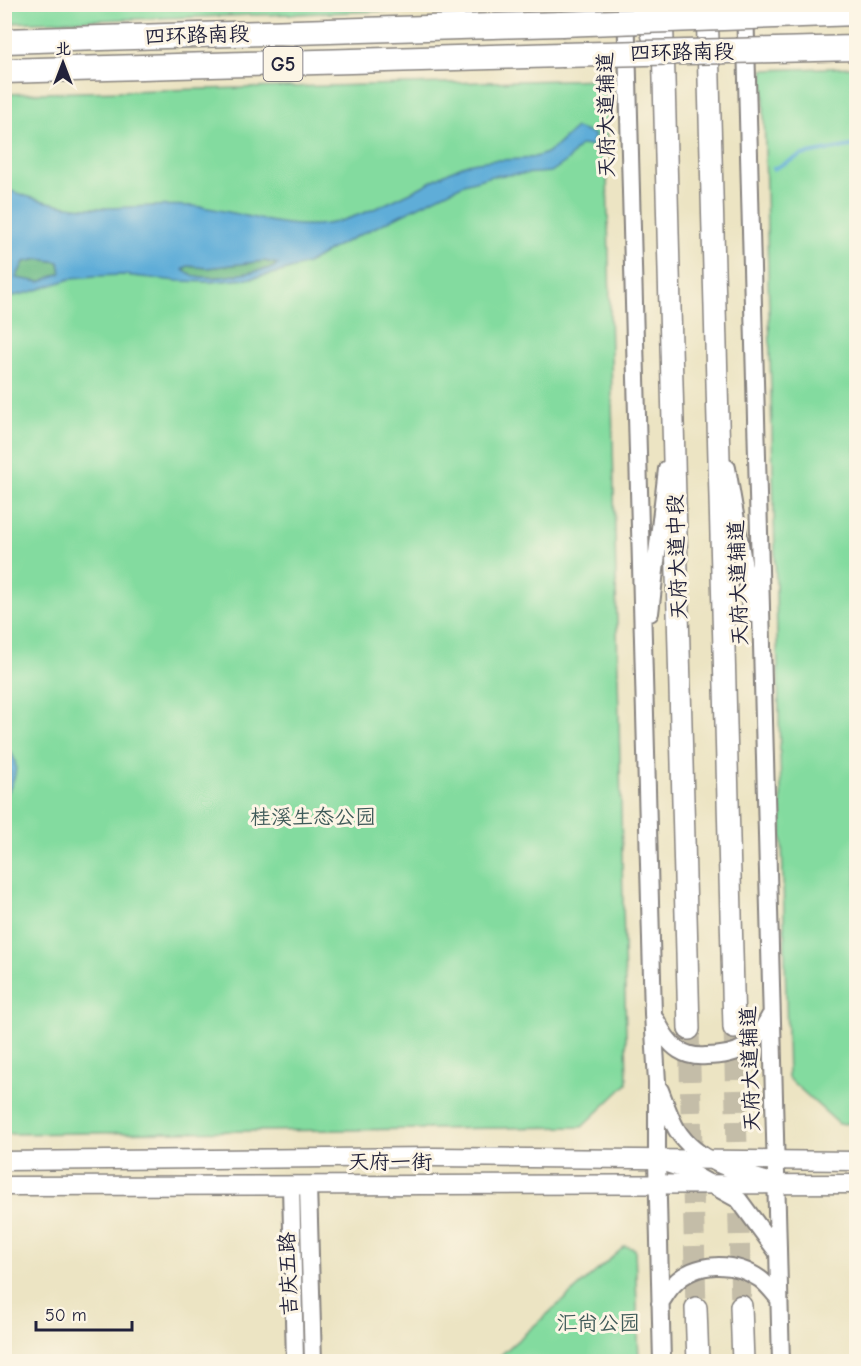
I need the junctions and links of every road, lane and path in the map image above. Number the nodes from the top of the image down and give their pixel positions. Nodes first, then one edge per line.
1 (626, 4) edge
2 (645, 4) edge
3 (662, 4) edge
4 (707, 4) edge
5 (718, 4) edge
6 (745, 4) edge
7 (856, 13) edge
8 (4, 41) edge
9 (856, 48) edge
10 (4, 71) edge
11 (664, 84) junction
12 (709, 84) junction
13 (718, 416) junction
14 (673, 417) junction
15 (762, 671) junction
16 (644, 672) junction
17 (653, 1014) junction
18 (771, 1014) junction
19 (734, 1028) tunnel mouth
20 (689, 1029) tunnel mouth
21 (657, 1082) junction
22 (657, 1160) junction
23 (4, 1161) edge
24 (710, 1161) junction
25 (775, 1161) junction
26 (856, 1161) edge
27 (712, 1183) junction
28 (776, 1183) junction
29 (657, 1184) junction
30 (856, 1184) edge
31 (300, 1185) junction
32 (4, 1186) edge
33 (778, 1253) junction
34 (779, 1299) junction
35 (660, 1303) junction
36 (741, 1305) tunnel mouth
37 (696, 1308) tunnel mouth
38 (295, 1362) edge
39 (314, 1362) edge
40 (662, 1362) edge
41 (698, 1362) edge
42 (743, 1362) edge
43 (781, 1362) edge

1 - 16 street, 天府大道辅道
2 - 11 main road
3 - 11 main road
4 - 12 main road
5 - 12 main road
6 - 15 street, 天府大道辅道
7 - 8 highway, 四环路南段 / G5, bridge
9 - 10 highway, 四环路南段 / G5, bridge
11 - 14 main road, 天府大道中段
12 - 13 main road, 天府大道中段
13 - 15 street
13 - 19 main road, 天府大道中段
14 - 16 street
14 - 20 main road, 天府大道中段
15 - 18 street, 天府大道辅道
16 - 17 street, 天府大道辅道
17 - 18 street
17 - 21 street, 天府大道辅道
18 - 25 street, 天府大道辅道
21 - 22 street, 天府大道辅道
21 - 24 street
22 - 23 main road, 天府一街
22 - 24 main road, 天府一街
22 - 27 street
22 - 29 street, 天府大道辅道
24 - 25 main road, 天府一街
24 - 28 street
25 - 26 main road, 天府一街
25 - 28 street, 天府大道辅道
27 - 28 main road, 天府一街
27 - 29 main road, 天府一街
27 - 33 street
28 - 30 main road, 天府一街
28 - 33 street
29 - 31 main road, 天府一街
29 - 35 street, 天府大道辅道
31 - 32 main road, 天府一街
31 - 38 street, 吉庆五路
31 - 39 street, 吉庆五路
33 - 34 street
34 - 35 street
34 - 43 street
35 - 40 street, 天府大道辅道
36 - 42 main road
37 - 41 main road

